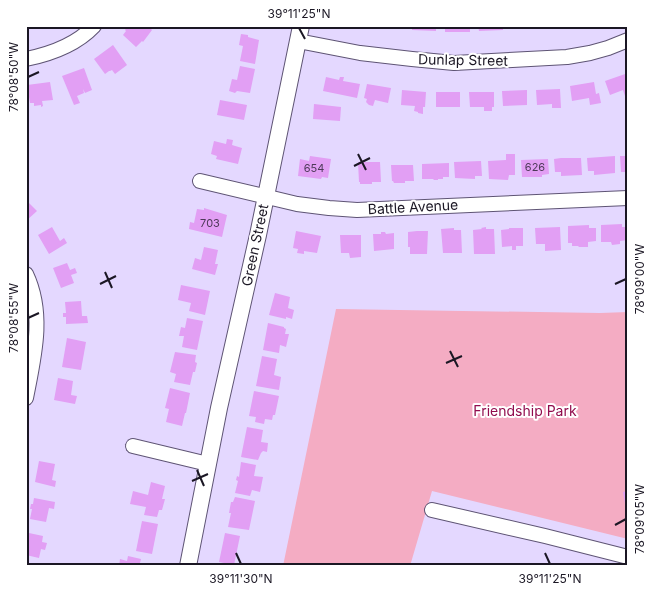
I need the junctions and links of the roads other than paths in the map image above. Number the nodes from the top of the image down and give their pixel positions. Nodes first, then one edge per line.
1 (94, 26) edge
2 (299, 34) edge
3 (628, 40) edge
4 (26, 59) edge
5 (200, 181) dead end
6 (265, 196) junction
7 (628, 198) edge
8 (26, 274) edge
9 (26, 398) edge
10 (133, 446) dead end
11 (208, 464) junction
12 (432, 510) dead end
13 (628, 557) edge
14 (188, 566) edge

1 - 4 street
2 - 3 street, Dunlap Street
2 - 6 street, Green Street
5 - 6 street, Battle Avenue
6 - 7 street, Battle Avenue
6 - 11 street, Green Street
8 - 9 street
10 - 11 street
11 - 14 street, Green Street
12 - 13 street

